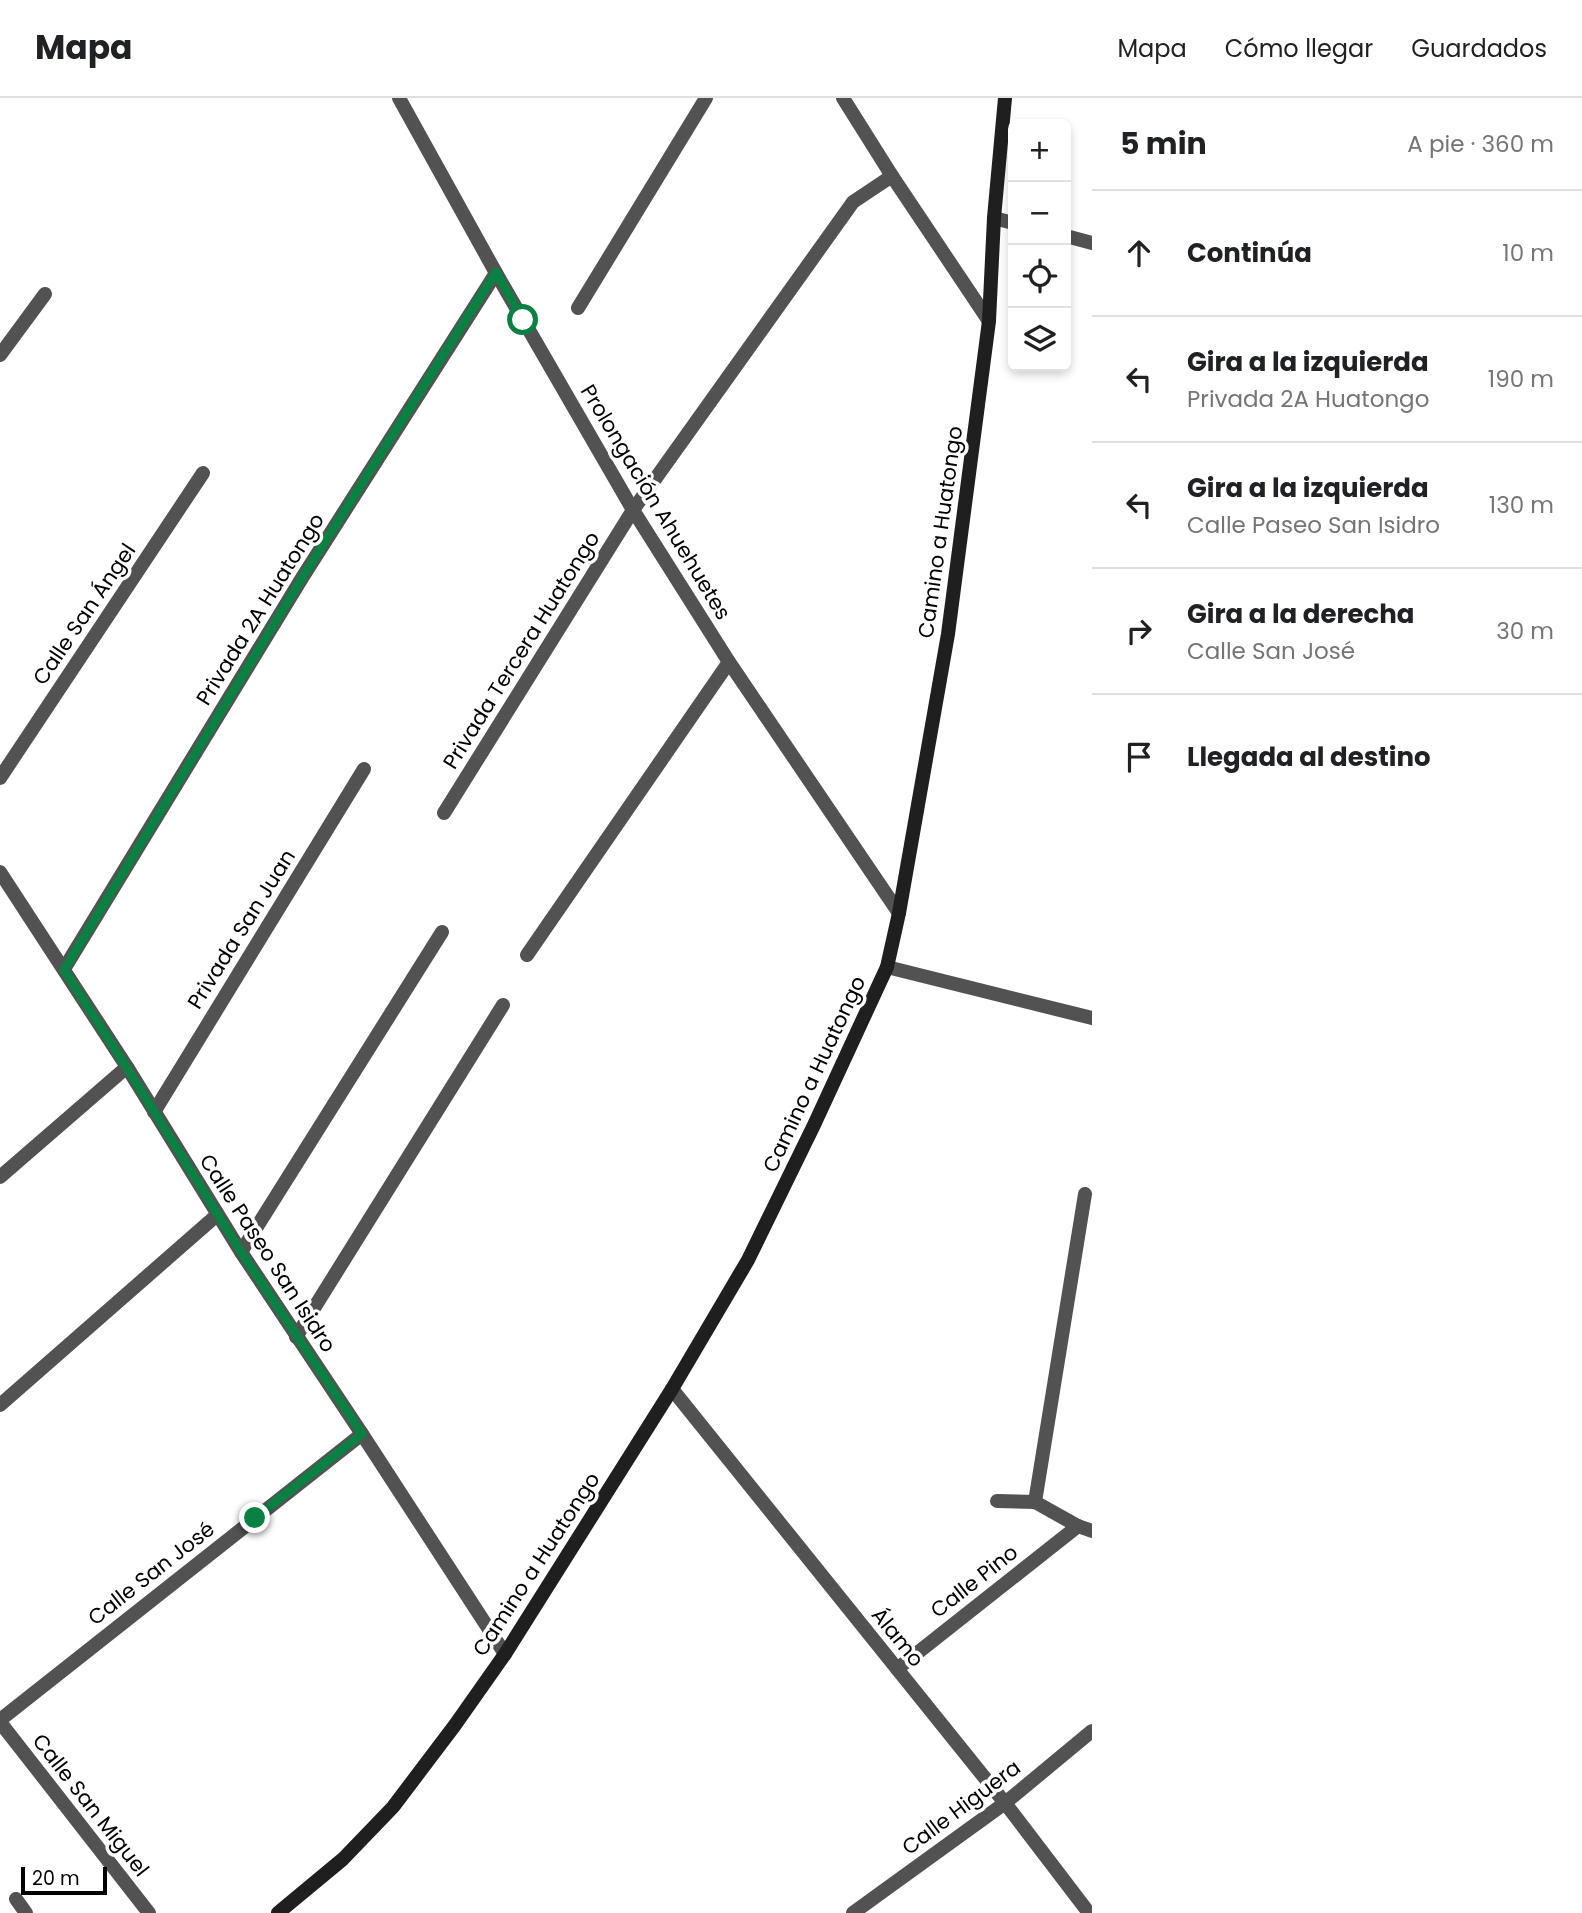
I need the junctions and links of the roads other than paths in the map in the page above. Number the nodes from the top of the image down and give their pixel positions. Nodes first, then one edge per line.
1 (399, 98) edge
2 (706, 98) edge
3 (843, 98) edge
4 (1005, 98) edge
5 (892, 176) junction
6 (994, 218) junction
7 (1008, 222) edge
8 (1071, 237) edge
9 (1092, 243) edge
10 (496, 272) junction
11 (45, 294) dead end
12 (578, 308) dead end
13 (989, 321) junction
14 (0, 355) edge
15 (203, 473) dead end
16 (633, 510) junction
17 (729, 662) junction
18 (364, 769) dead end
19 (0, 778) edge
20 (444, 813) dead end
21 (0, 872) edge
22 (899, 913) junction
23 (442, 932) dead end
24 (527, 955) dead end
25 (887, 967) junction
26 (64, 970) junction
27 (503, 1005) dead end
28 (1092, 1018) edge
29 (127, 1068) junction
30 (154, 1112) junction
31 (0, 1177) edge
32 (1085, 1194) dead end
33 (217, 1215) junction
34 (241, 1252) junction
35 (296, 1336) junction
36 (672, 1390) junction
37 (0, 1405) edge
38 (362, 1434) junction
39 (997, 1501) dead end
40 (1035, 1502) junction
41 (1085, 1528) edge
42 (505, 1654) junction
43 (897, 1669) junction
44 (0, 1721) edge
45 (1092, 1731) edge
46 (1005, 1803) junction
47 (16, 1899) dead end
48 (26, 1913) edge
49 (149, 1913) edge
50 (278, 1913) edge
51 (853, 1913) edge
52 (1089, 1913) edge

1 - 10 street, Prolongación Ahuehuetes
2 - 12 street
3 - 5 street
4 - 6 main road, Camino a Huatongo
5 - 13 street
5 - 16 street, Privada Tercera Huatongo
6 - 7 street
6 - 13 main road, Camino a Huatongo
8 - 9 street
10 - 16 street, Prolongación Ahuehuetes
10 - 26 street, Privada 2A Huatongo
11 - 14 street
13 - 22 main road, Camino a Huatongo
15 - 19 street, Calle San Ángel
16 - 17 street, Prolongación Ahuehuetes
16 - 20 street, Privada Tercera Huatongo
17 - 22 street, Prolongación Ahuehuetes
17 - 24 street
18 - 30 street, Privada San Juan
21 - 26 street, Calle Paseo San Isidro
22 - 25 main road, Camino a Huatongo
23 - 34 street
25 - 28 street
25 - 36 main road, Camino a Huatongo
26 - 29 street, Calle Paseo San Isidro
27 - 35 street
29 - 30 street, Calle Paseo San Isidro
29 - 31 street
30 - 33 street, Calle Paseo San Isidro
32 - 40 street
33 - 34 street, Calle Paseo San Isidro
33 - 37 street
34 - 35 street, Calle Paseo San Isidro
35 - 38 street, Calle Paseo San Isidro
36 - 42 main road, Camino a Huatongo
36 - 43 street, Álamo
38 - 42 street, Calle Paseo San Isidro
38 - 44 street, Calle San José
39 - 40 street, Calle Pino
40 - 41 street, Calle Pino
41 - 43 street, Calle Pino
42 - 50 main road, Camino a Huatongo
43 - 46 street, Álamo
44 - 49 street, Calle San Miguel
45 - 46 street, Calle Higuera
46 - 51 street, Calle Higuera
46 - 52 street, Álamo
47 - 48 street

